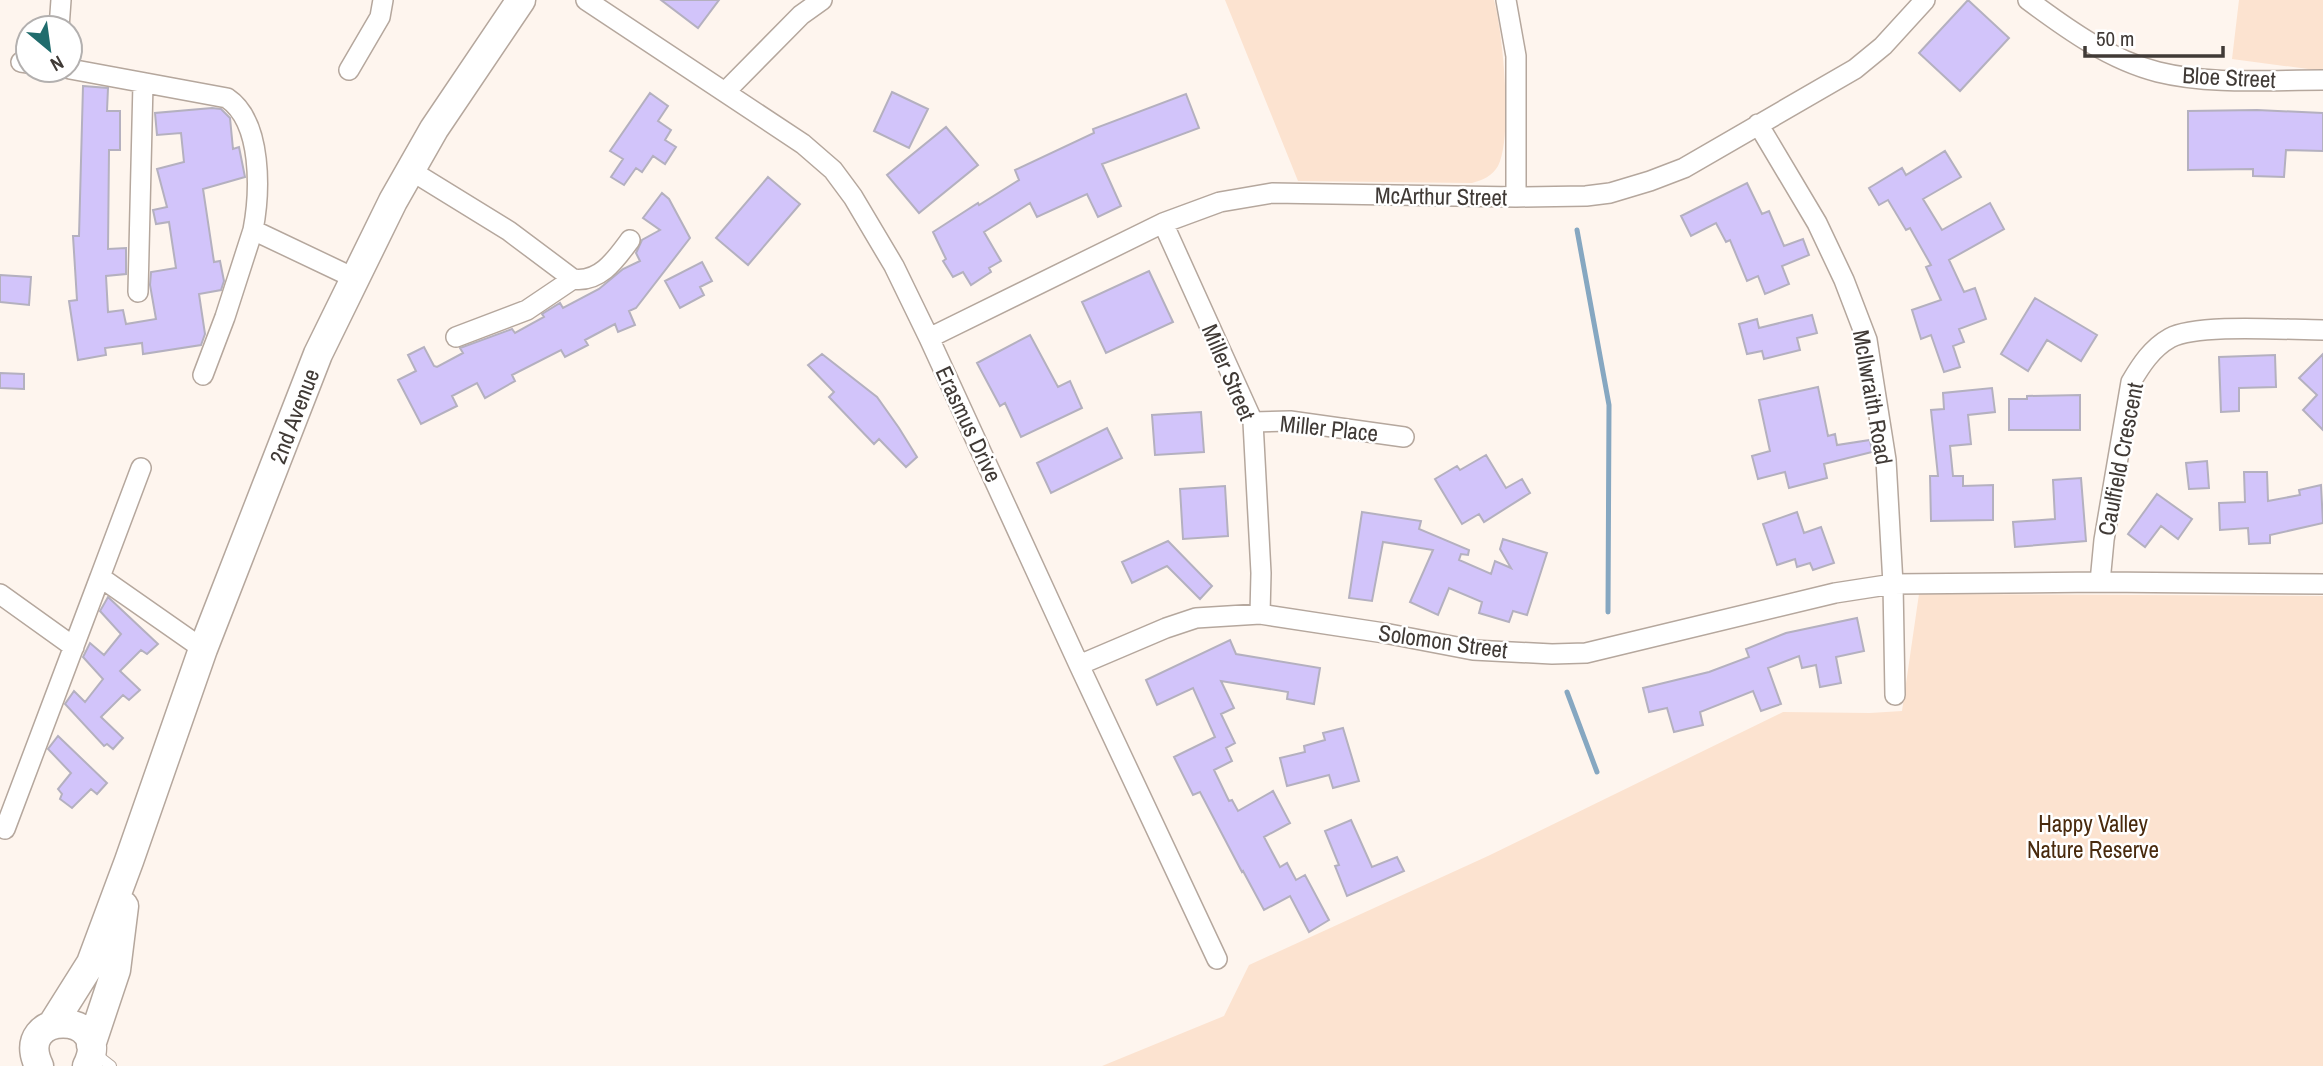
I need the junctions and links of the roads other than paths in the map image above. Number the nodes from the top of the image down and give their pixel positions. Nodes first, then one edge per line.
1 (383, 0) edge
2 (521, 0) edge
3 (586, 0) edge
4 (822, 0) edge
5 (1506, 0) edge
6 (1924, 0) edge
7 (2028, 0) edge
8 (349, 70) dead end
9 (84, 72) edge
10 (2323, 80) edge
11 (143, 83) junction
12 (726, 91) junction
13 (1758, 124) junction
14 (410, 170) junction
15 (1516, 197) junction
16 (1163, 223) junction
17 (253, 230) junction
18 (629, 240) dead end
19 (354, 278) junction
20 (573, 279) junction
21 (138, 292) dead end
22 (2323, 330) edge
23 (456, 337) dead end
24 (929, 338) junction
25 (203, 375) dead end
26 (1253, 422) junction
27 (1404, 437) dead end
28 (141, 468) dead end
29 (100, 577) junction
30 (2100, 582) junction
31 (1893, 584) junction
32 (2323, 584) edge
33 (0, 594) edge
34 (1260, 614) junction
35 (74, 647) junction
36 (203, 649) junction
37 (1079, 665) junction
38 (1895, 695) dead end
39 (5, 829) dead end
40 (130, 861) junction
41 (1217, 959) dead end
42 (51, 1025) junction
43 (96, 1057) edge
44 (38, 1066) edge

1 - 8 street
2 - 14 street, 2nd Avenue
3 - 12 street, Erasmus Drive
4 - 12 street
5 - 15 street
6 - 13 street, McArthur Street
7 - 10 street, Bloe Street
9 - 11 street
11 - 17 street
11 - 21 street
12 - 24 street, Erasmus Drive
13 - 15 street, McArthur Street
13 - 31 street, McIlwraith Road
14 - 19 street, 2nd Avenue
14 - 20 street
15 - 16 street, McArthur Street
16 - 24 street, McArthur Street
16 - 26 street, Miller Street
17 - 19 street
17 - 25 street
18 - 20 street
19 - 36 street, 2nd Avenue
20 - 23 street
22 - 30 street, Caulfield Crescent
24 - 37 street, Erasmus Drive
26 - 27 street, Miller Place
26 - 34 street, Miller Street
28 - 29 street
29 - 35 street
29 - 36 street
30 - 31 street
30 - 32 street
31 - 34 street, Solomon Street
31 - 38 street, McIlwraith Road
33 - 35 street
34 - 37 street, Solomon Street
35 - 39 street
36 - 40 street, 2nd Avenue
37 - 41 street, Erasmus Drive
40 - 42 street, 2nd Avenue
40 - 43 street, 2nd Avenue
42 - 43 street, 2nd Avenue
42 - 44 street, 2nd Avenue

